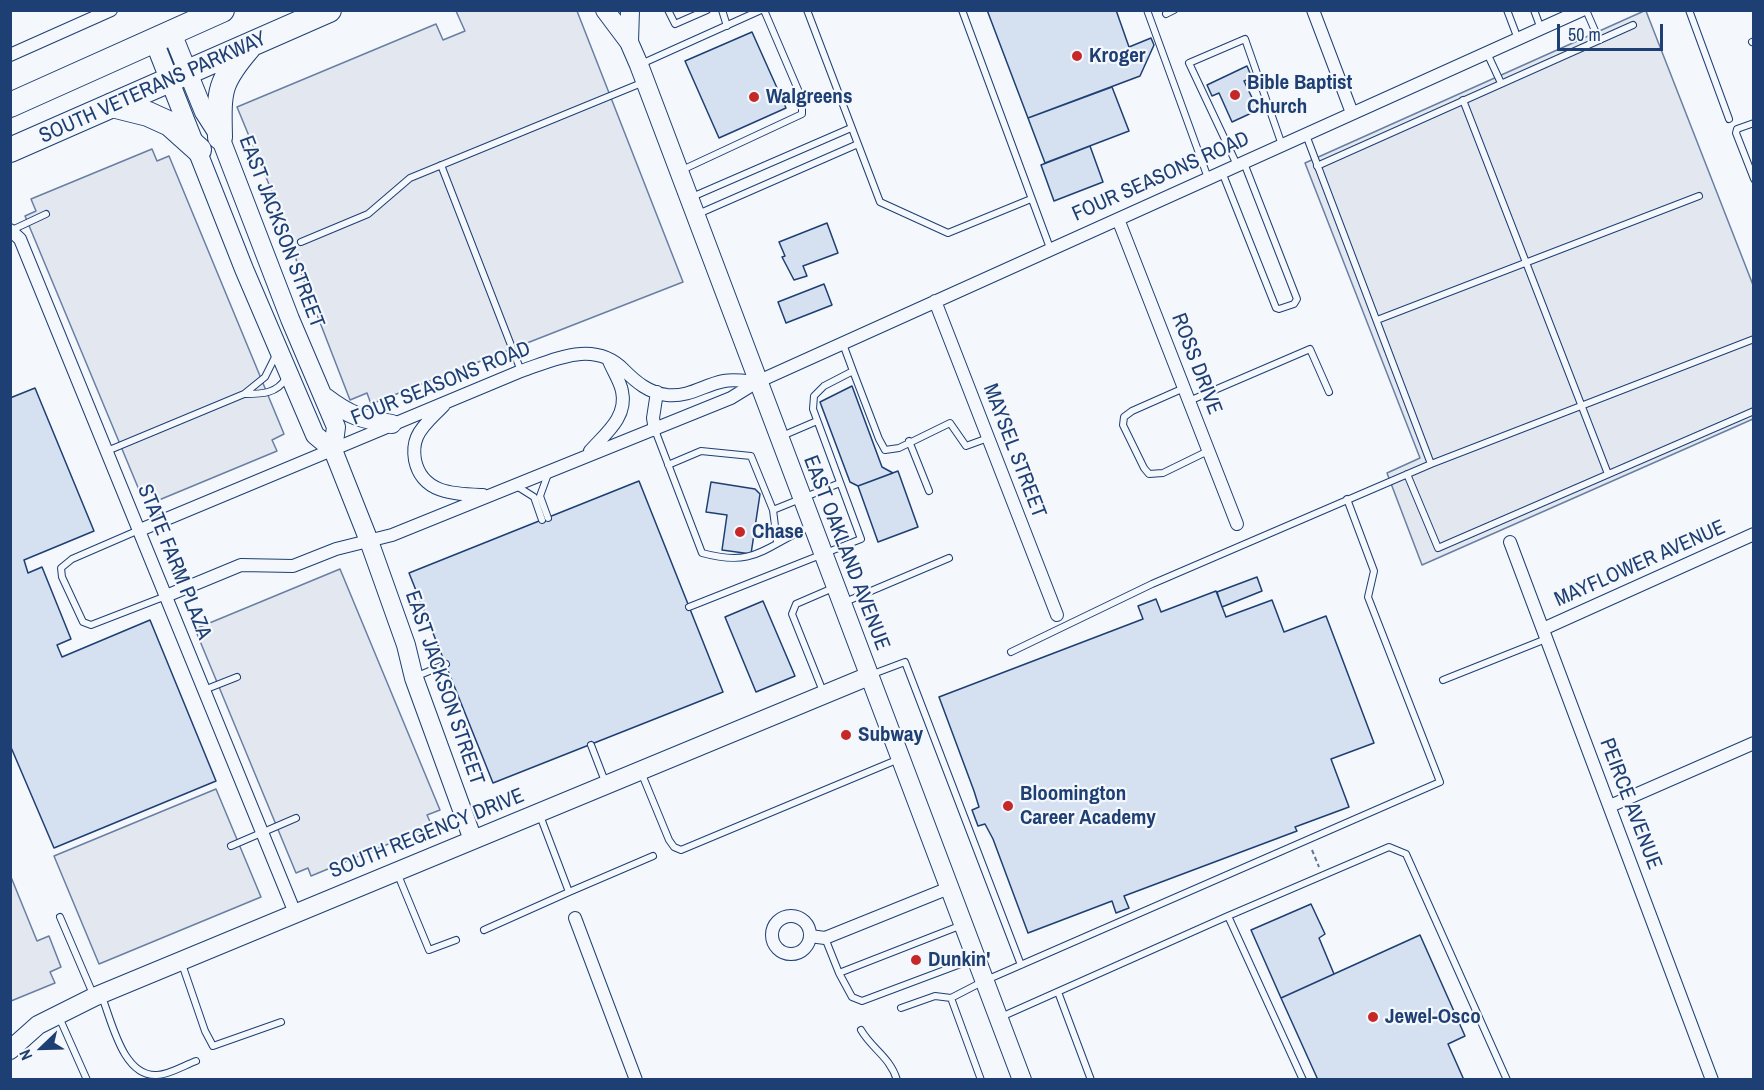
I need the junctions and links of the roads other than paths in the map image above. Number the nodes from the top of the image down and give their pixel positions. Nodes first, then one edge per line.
1 (111, 10) edge
2 (222, 10) edge
3 (328, 10) edge
4 (605, 10) edge
5 (630, 10) edge
6 (668, 10) edge
7 (707, 10) edge
8 (722, 10) edge
9 (763, 10) edge
10 (807, 10) edge
11 (962, 10) edge
12 (1147, 10) edge
13 (1174, 10) edge
14 (1313, 10) edge
15 (1507, 10) edge
16 (1534, 10) edge
17 (1689, 10) edge
18 (1577, 12) edge
19 (1166, 14) dead end
20 (1633, 25) dead end
21 (728, 26) junction
22 (1541, 29) junction
23 (163, 37) junction
24 (1518, 39) junction
25 (1599, 40) junction
26 (629, 42) junction
27 (252, 44) junction
28 (1487, 53) junction
29 (10, 55) edge
30 (642, 74) junction
31 (179, 76) junction
32 (1501, 83) junction
33 (1463, 100) junction
34 (10, 105) edge
35 (112, 105) junction
36 (1352, 113) junction
37 (1729, 119) dead end
38 (1754, 123) edge
39 (851, 128) junction
40 (1305, 134) junction
41 (220, 137) junction
42 (858, 144) junction
43 (1282, 145) junction
44 (10, 150) edge
45 (199, 150) junction
46 (1240, 164) junction
47 (441, 165) junction
48 (1317, 166) junction
49 (678, 172) junction
50 (1222, 172) junction
51 (1208, 178) junction
52 (1754, 179) edge
53 (1700, 196) dead end
54 (1031, 199) junction
55 (691, 207) junction
56 (46, 214) dead end
57 (1118, 219) junction
58 (11, 230) edge
59 (301, 242) dead end
60 (1050, 248) junction
61 (1526, 263) junction
62 (935, 302) junction
63 (290, 319) junction
64 (1377, 320) junction
65 (1754, 339) edge
66 (843, 344) junction
67 (278, 348) junction
68 (609, 361) junction
69 (521, 370) junction
70 (853, 371) junction
71 (288, 372) junction
72 (758, 382) junction
73 (1184, 388) junction
74 (657, 392) junction
75 (1329, 392) dead end
76 (244, 394) junction
77 (321, 394) junction
78 (449, 400) junction
79 (1189, 401) junction
80 (1582, 406) junction
81 (1754, 411) edge
82 (817, 421) junction
83 (392, 424) junction
84 (655, 430) junction
85 (778, 437) junction
86 (988, 438) junction
87 (909, 441) junction
88 (333, 450) junction
89 (107, 451) junction
90 (1209, 451) junction
91 (587, 454) junction
92 (1431, 464) junction
93 (668, 465) junction
94 (551, 470) junction
95 (1407, 474) junction
96 (1608, 474) junction
97 (840, 483) junction
98 (514, 485) junction
99 (929, 491) dead end
100 (488, 496) junction
101 (802, 498) junction
102 (1347, 500) junction
103 (772, 510) junction
104 (1237, 524) dead end
105 (812, 526) junction
106 (140, 530) junction
107 (1754, 534) edge
108 (369, 541) junction
109 (777, 542) junction
110 (1510, 542) dead end
111 (823, 554) junction
112 (949, 558) dead end
113 (166, 596) junction
114 (839, 596) junction
115 (689, 608) dead end
116 (1057, 615) dead end
117 (1545, 634) junction
118 (1011, 652) dead end
119 (446, 664) dead end
120 (869, 676) junction
121 (237, 677) dead end
122 (414, 678) junction
123 (1443, 680) dead end
124 (204, 690) junction
125 (824, 694) junction
126 (1754, 743) edge
127 (591, 745) dead end
128 (900, 758) junction
129 (640, 769) junction
130 (606, 784) junction
131 (1610, 806) junction
132 (538, 813) junction
133 (296, 818) dead end
134 (262, 833) junction
135 (473, 840) junction
136 (231, 846) dead end
137 (652, 856) dead end
138 (396, 872) junction
139 (949, 888) junction
140 (569, 892) junction
141 (295, 913) junction
142 (1228, 916) junction
143 (60, 917) dead end
144 (575, 918) dead end
145 (963, 925) junction
146 (484, 930) dead end
147 (810, 936) dead end
148 (825, 938) junction
149 (456, 940) dead end
150 (976, 958) junction
151 (181, 960) junction
152 (1021, 965) junction
153 (839, 973) junction
154 (984, 981) junction
155 (1058, 992) junction
156 (97, 995) junction
157 (951, 998) junction
158 (901, 1008) dead end
159 (57, 1014) junction
160 (999, 1018) junction
161 (281, 1022) dead end
162 (861, 1030) dead end
163 (10, 1050) edge
164 (196, 1060) dead end
165 (87, 1080) edge
166 (636, 1080) edge
167 (897, 1080) edge
168 (981, 1080) edge
169 (1022, 1080) edge
170 (1091, 1080) edge
171 (1303, 1080) edge
172 (1507, 1080) edge
173 (1712, 1080) edge

1 - 29 street
2 - 23 highway, SOUTH VETERANS PARKWAY
3 - 27 highway, SOUTH VETERANS PARKWAY
4 - 26 main road, EAST OAKLAND AVENUE
5 - 26 main road, EAST OAKLAND AVENUE
6 - 7 lane
8 - 21 lane
9 - 21 lane
9 - 49 lane
10 - 39 lane
11 - 54 lane
12 - 51 lane
13 - 19 lane
14 - 36 street
15 - 24 lane
16 - 22 lane
17 - 37 lane
18 - 22 street, FOUR SEASONS ROAD
18 - 25 lane
20 - 25 lane
21 - 30 lane
22 - 24 street, FOUR SEASONS ROAD
23 - 31 main road, EAST JACKSON STREET
23 - 34 highway, SOUTH VETERANS PARKWAY
24 - 28 street, FOUR SEASONS ROAD
25 - 32 lane
26 - 30 main road, EAST OAKLAND AVENUE
27 - 31 highway, SOUTH VETERANS PARKWAY
27 - 41 highway
28 - 32 lane
28 - 36 street, FOUR SEASONS ROAD
30 - 47 lane
30 - 49 main road, EAST OAKLAND AVENUE
31 - 35 highway, SOUTH VETERANS PARKWAY
31 - 41 main road, EAST JACKSON STREET
31 - 45 main road, EAST JACKSON STREET
32 - 33 lane
33 - 48 lane
33 - 61 lane
35 - 44 highway, SOUTH VETERANS PARKWAY
35 - 45 highway
36 - 40 street, FOUR SEASONS ROAD
38 - 52 lane
39 - 42 lane
39 - 55 lane
40 - 43 street, FOUR SEASONS ROAD
40 - 48 lane
41 - 63 main road, EAST JACKSON STREET
42 - 54 lane
42 - 55 lane
43 - 46 street, FOUR SEASONS ROAD
43 - 46 lane
45 - 67 main road, EAST JACKSON STREET
46 - 50 street, FOUR SEASONS ROAD
46 - 50 lane
47 - 59 lane
47 - 69 lane
48 - 64 lane
49 - 55 main road, EAST OAKLAND AVENUE
50 - 51 street, FOUR SEASONS ROAD
51 - 57 street, FOUR SEASONS ROAD
53 - 61 lane
54 - 60 lane
55 - 72 main road, EAST OAKLAND AVENUE
56 - 58 lane
57 - 60 street, FOUR SEASONS ROAD
57 - 73 street, ROSS DRIVE
58 - 89 street, STATE FARM PLAZA
60 - 62 street, FOUR SEASONS ROAD
61 - 64 lane
61 - 80 lane
62 - 66 street, FOUR SEASONS ROAD
62 - 86 street, MAYSEL STREET
63 - 71 main road
63 - 77 main road, EAST JACKSON STREET
64 - 92 lane
65 - 80 lane
66 - 70 lane
66 - 72 street, FOUR SEASONS ROAD
67 - 71 main road, EAST JACKSON STREET
67 - 76 lane
68 - 69 street, FOUR SEASONS ROAD
68 - 74 street, FOUR SEASONS ROAD
68 - 91 street
69 - 78 street, FOUR SEASONS ROAD
70 - 82 lane
70 - 87 lane
71 - 76 lane
71 - 88 main road, EAST JACKSON STREET
72 - 74 street, FOUR SEASONS ROAD
72 - 84 street, FOUR SEASONS ROAD
72 - 85 main road, EAST OAKLAND AVENUE
73 - 79 street, ROSS DRIVE
73 - 90 lane
74 - 84 street
75 - 79 lane
76 - 89 lane
77 - 83 main road
77 - 88 main road, EAST JACKSON STREET
78 - 83 street, FOUR SEASONS ROAD
78 - 100 street
79 - 90 street, ROSS DRIVE
80 - 92 lane
80 - 96 lane
81 - 96 lane
82 - 85 lane
82 - 97 lane
83 - 88 street, FOUR SEASONS ROAD
84 - 91 street, FOUR SEASONS ROAD
84 - 93 lane
85 - 101 main road, EAST OAKLAND AVENUE
86 - 87 lane
86 - 116 street, MAYSEL STREET
87 - 99 lane
88 - 106 street, FOUR SEASONS ROAD
88 - 108 main road, EAST JACKSON STREET
89 - 106 street, STATE FARM PLAZA
90 - 104 street, ROSS DRIVE
91 - 94 street, FOUR SEASONS ROAD
92 - 95 lane
93 - 103 lane
93 - 109 lane
94 - 98 street, FOUR SEASONS ROAD
94 - 98 lane
95 - 96 lane
95 - 102 lane
97 - 101 lane
97 - 111 lane
98 - 100 street, FOUR SEASONS ROAD
100 - 108 street, FOUR SEASONS ROAD
101 - 103 lane
101 - 105 main road, EAST OAKLAND AVENUE
102 - 118 lane
102 - 152 lane
103 - 109 lane
105 - 109 lane
105 - 111 main road, EAST OAKLAND AVENUE
106 - 113 street, STATE FARM PLAZA
106 - 113 lane
107 - 117 street, MAYFLOWER AVENUE
108 - 113 street, FOUR SEASONS ROAD
108 - 122 main road, EAST JACKSON STREET
110 - 117 street, PEIRCE AVENUE
111 - 114 main road, EAST OAKLAND AVENUE
111 - 115 lane
112 - 114 lane
113 - 124 street, STATE FARM PLAZA
114 - 120 main road, EAST OAKLAND AVENUE
114 - 125 lane
117 - 123 lane
117 - 131 street, PEIRCE AVENUE
119 - 122 lane
120 - 125 main road, SOUTH REGENCY DRIVE
120 - 128 main road, EAST OAKLAND AVENUE
120 - 152 lane
121 - 124 lane
122 - 135 main road, EAST JACKSON STREET
124 - 134 street, STATE FARM PLAZA
125 - 129 main road, SOUTH REGENCY DRIVE
126 - 131 street
127 - 130 lane
128 - 129 lane
128 - 139 main road, EAST OAKLAND AVENUE
129 - 130 main road, SOUTH REGENCY DRIVE
130 - 132 main road, SOUTH REGENCY DRIVE
131 - 173 street, PEIRCE AVENUE
132 - 135 main road, SOUTH REGENCY DRIVE
132 - 140 lane
133 - 134 lane
134 - 136 lane
134 - 141 street, STATE FARM PLAZA
135 - 138 main road, SOUTH REGENCY DRIVE
137 - 140 lane
138 - 141 main road, SOUTH REGENCY DRIVE
138 - 149 lane
139 - 145 main road, EAST OAKLAND AVENUE
139 - 148 street
140 - 146 lane
141 - 151 main road, SOUTH REGENCY DRIVE
142 - 155 lane
142 - 171 lane
142 - 172 lane
143 - 156 lane
144 - 166 street
145 - 150 main road, EAST OAKLAND AVENUE
145 - 153 lane
147 - 148 street
148 - 153 lane
150 - 153 lane
150 - 154 main road, EAST OAKLAND AVENUE
151 - 156 main road, SOUTH REGENCY DRIVE
151 - 161 lane
152 - 154 lane
154 - 157 lane
154 - 160 main road, EAST OAKLAND AVENUE
155 - 160 lane
155 - 170 lane
156 - 159 main road, SOUTH REGENCY DRIVE
156 - 164 lane
157 - 158 lane
157 - 168 lane
159 - 163 main road, SOUTH REGENCY DRIVE
159 - 165 lane
160 - 169 main road, EAST OAKLAND AVENUE
162 - 167 lane

